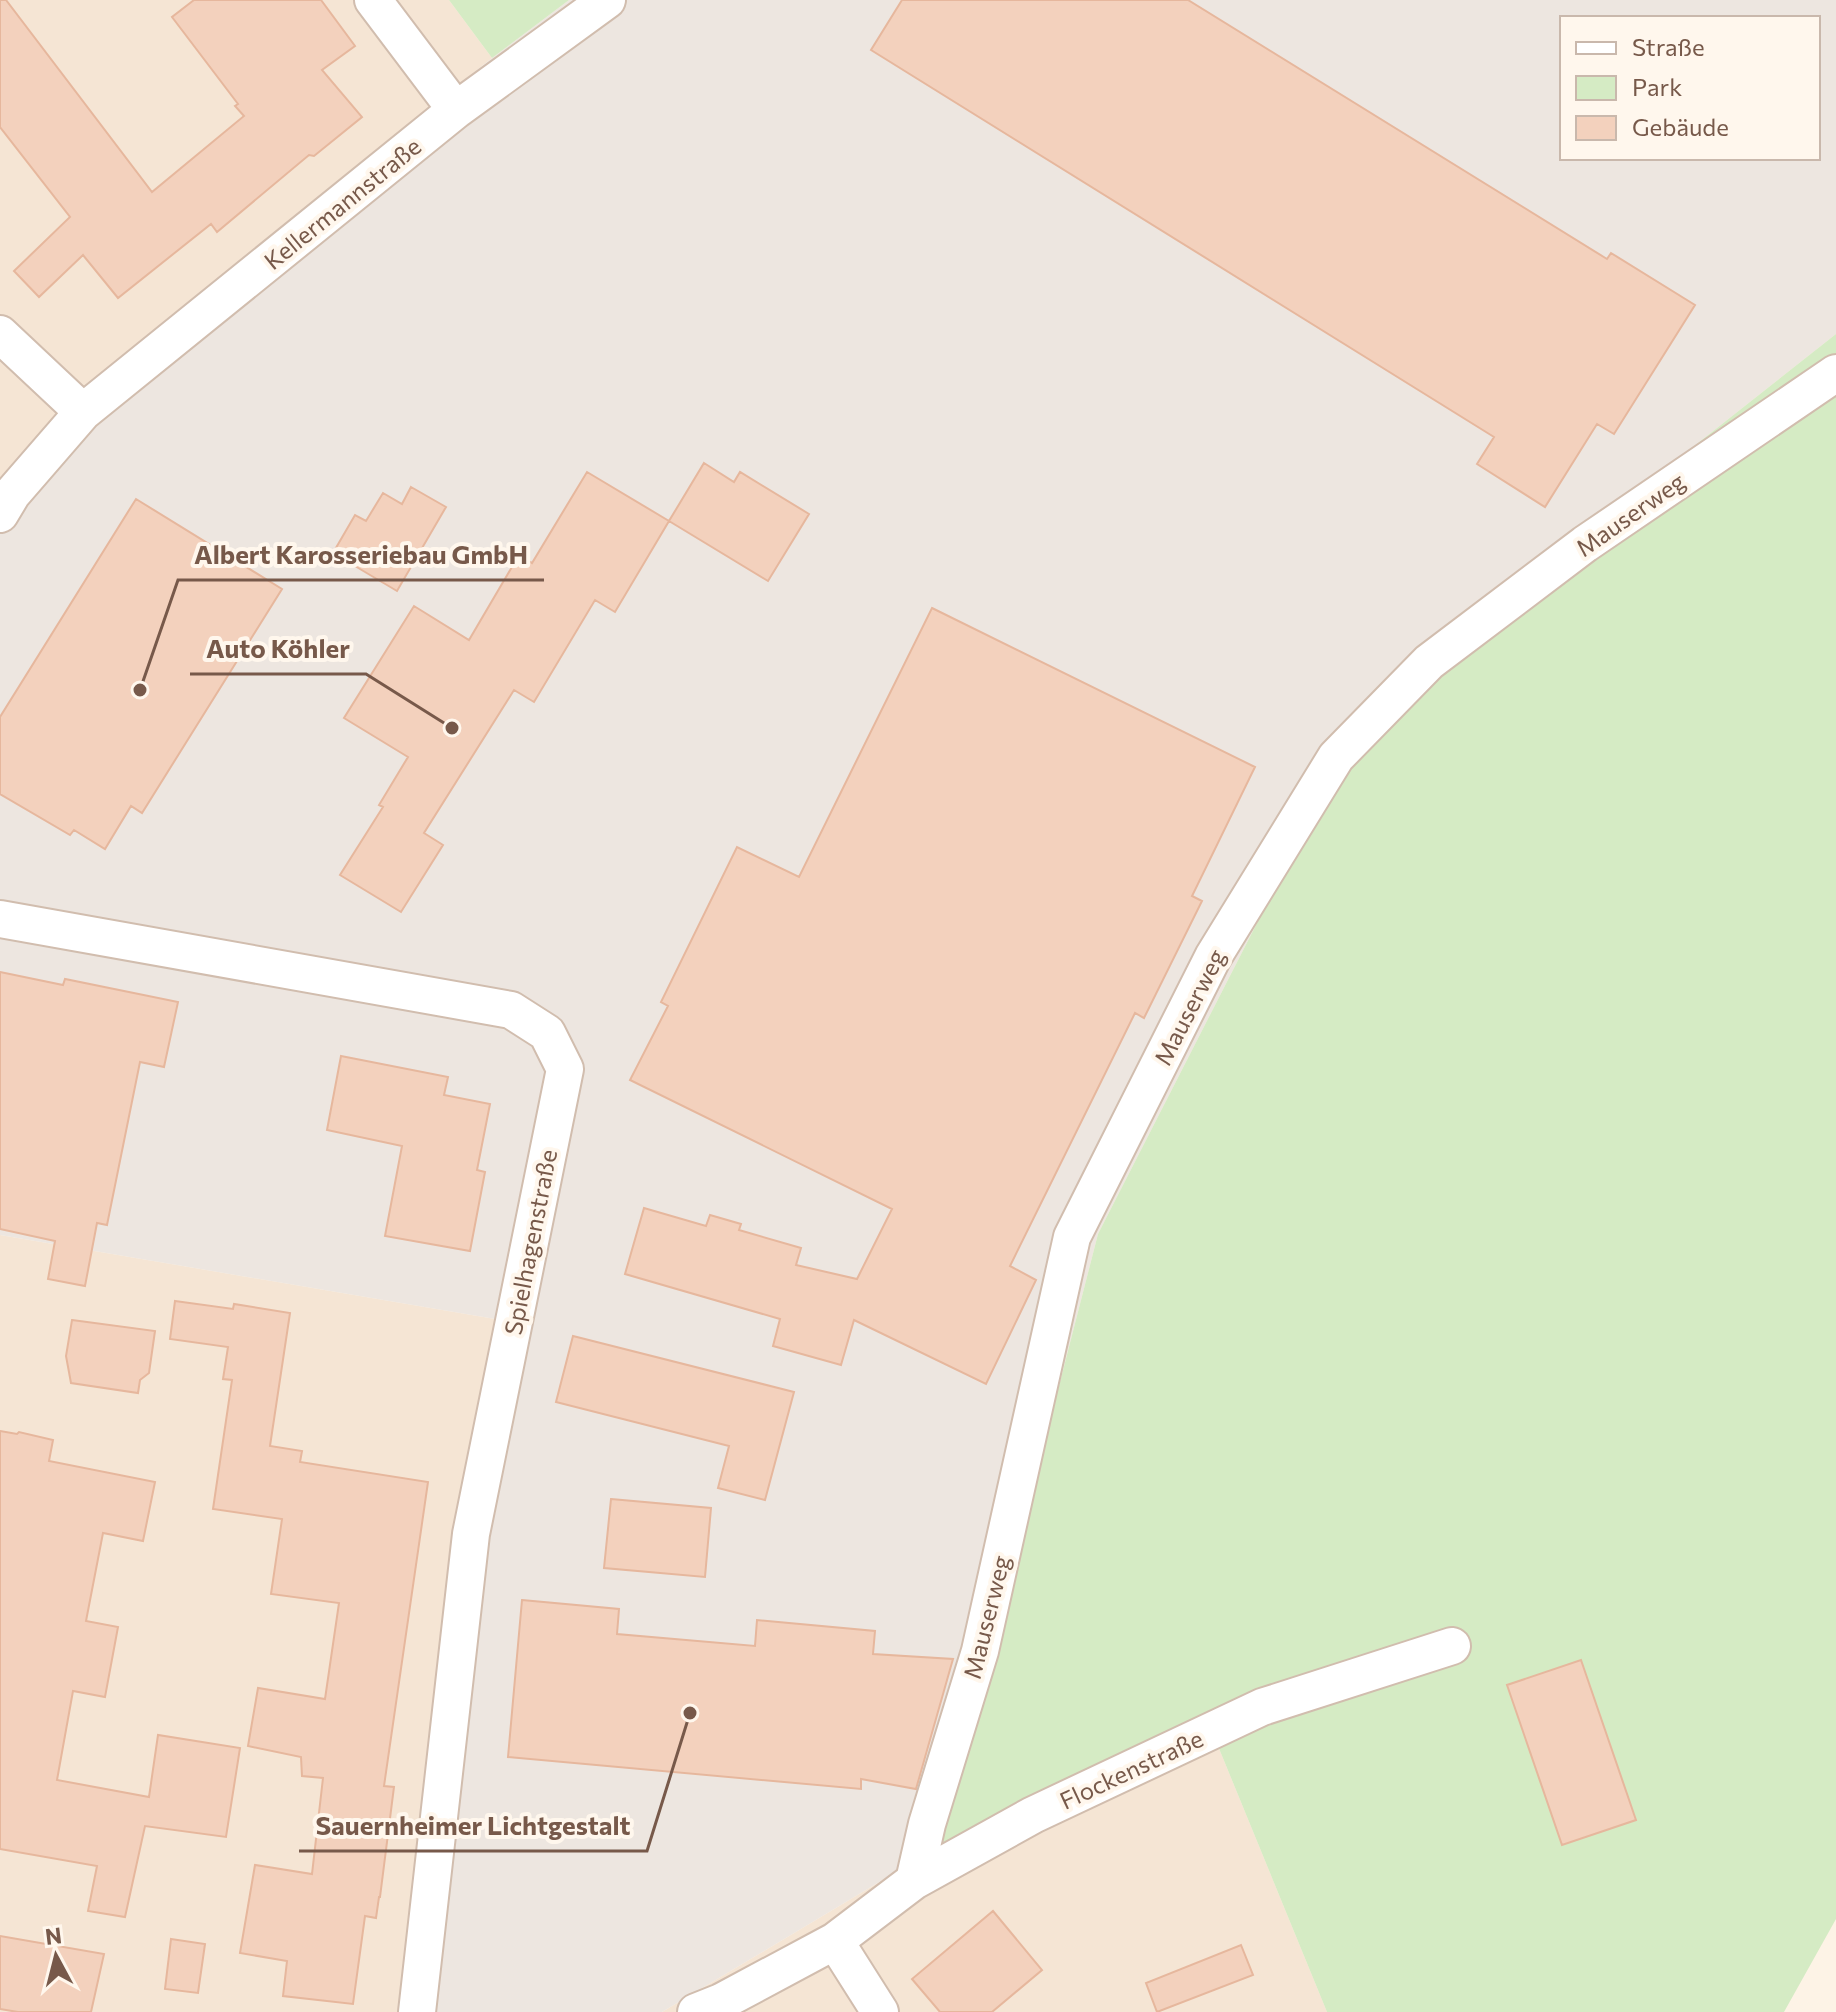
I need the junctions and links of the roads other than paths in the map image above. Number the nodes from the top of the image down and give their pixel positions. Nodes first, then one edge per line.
1 (373, 0) edge
2 (607, 0) edge
3 (456, 110) junction
4 (0, 334) edge
5 (1836, 373) edge
6 (83, 412) junction
7 (0, 514) edge
8 (0, 919) edge
9 (1452, 1646) dead end
10 (914, 1881) junction
11 (835, 1941) junction
12 (417, 2012) edge
13 (696, 2012) edge
14 (880, 2012) edge

1 - 3 street
2 - 3 street, Kellermannstraße
3 - 6 street, Kellermannstraße
4 - 6 street
5 - 10 street, Mauserweg
6 - 7 street, Kellermannstraße
8 - 12 street, Spielhagenstraße
9 - 10 street, Flockenstraße
10 - 11 street, Flockenstraße
11 - 13 street, Flockenstraße
11 - 14 street

